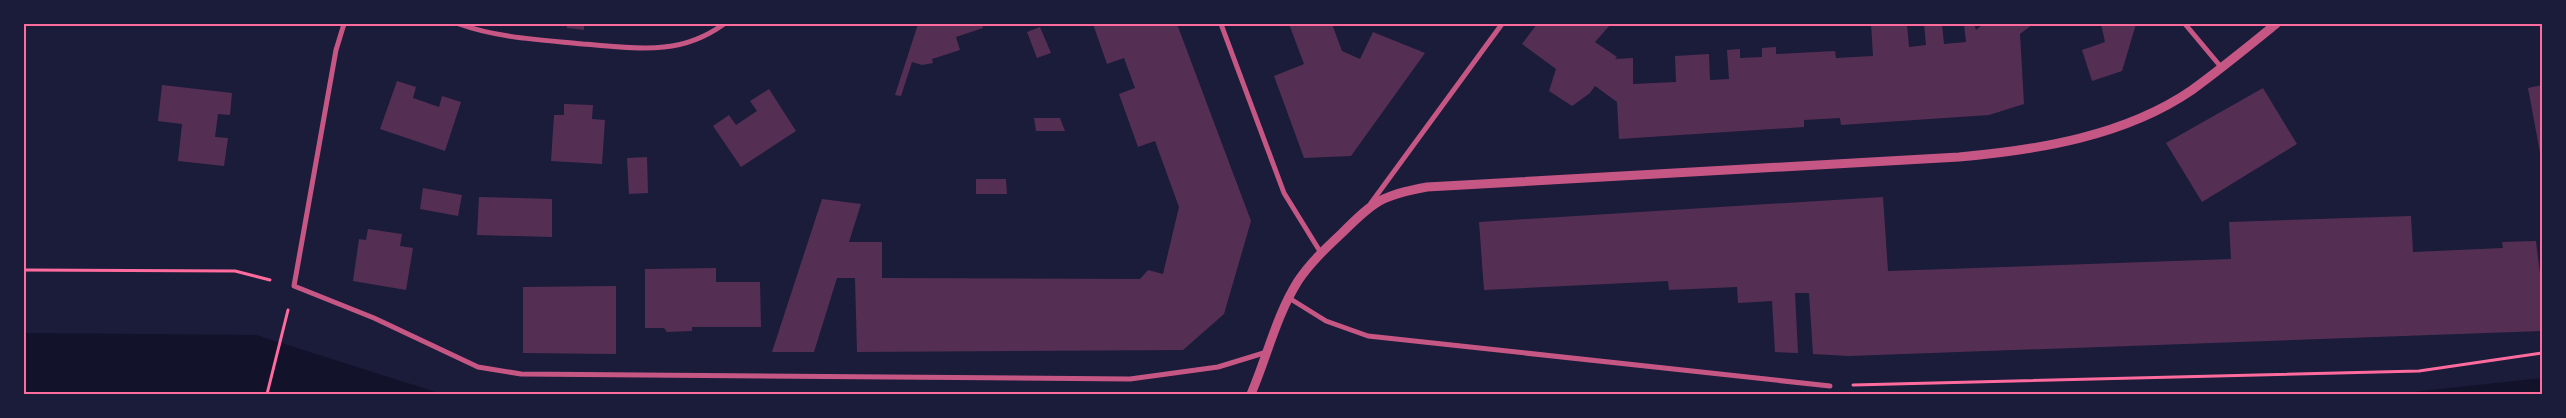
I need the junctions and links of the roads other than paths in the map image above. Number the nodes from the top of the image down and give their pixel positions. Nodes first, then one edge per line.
1 (344, 24) edge
2 (458, 24) edge
3 (724, 24) edge
4 (1220, 24) edge
5 (1502, 24) edge
6 (2185, 24) edge
7 (2276, 24) edge
8 (2221, 67) junction
9 (1370, 206) junction
10 (1321, 253) junction
11 (1289, 298) junction
12 (1267, 352) junction
13 (1830, 386) road end
14 (1252, 392) edge

1 - 12 street
2 - 3 street
4 - 10 street
5 - 9 street
6 - 8 street
7 - 8 street
8 - 9 street
9 - 10 street
10 - 11 street
11 - 12 street
11 - 13 street
12 - 14 street

